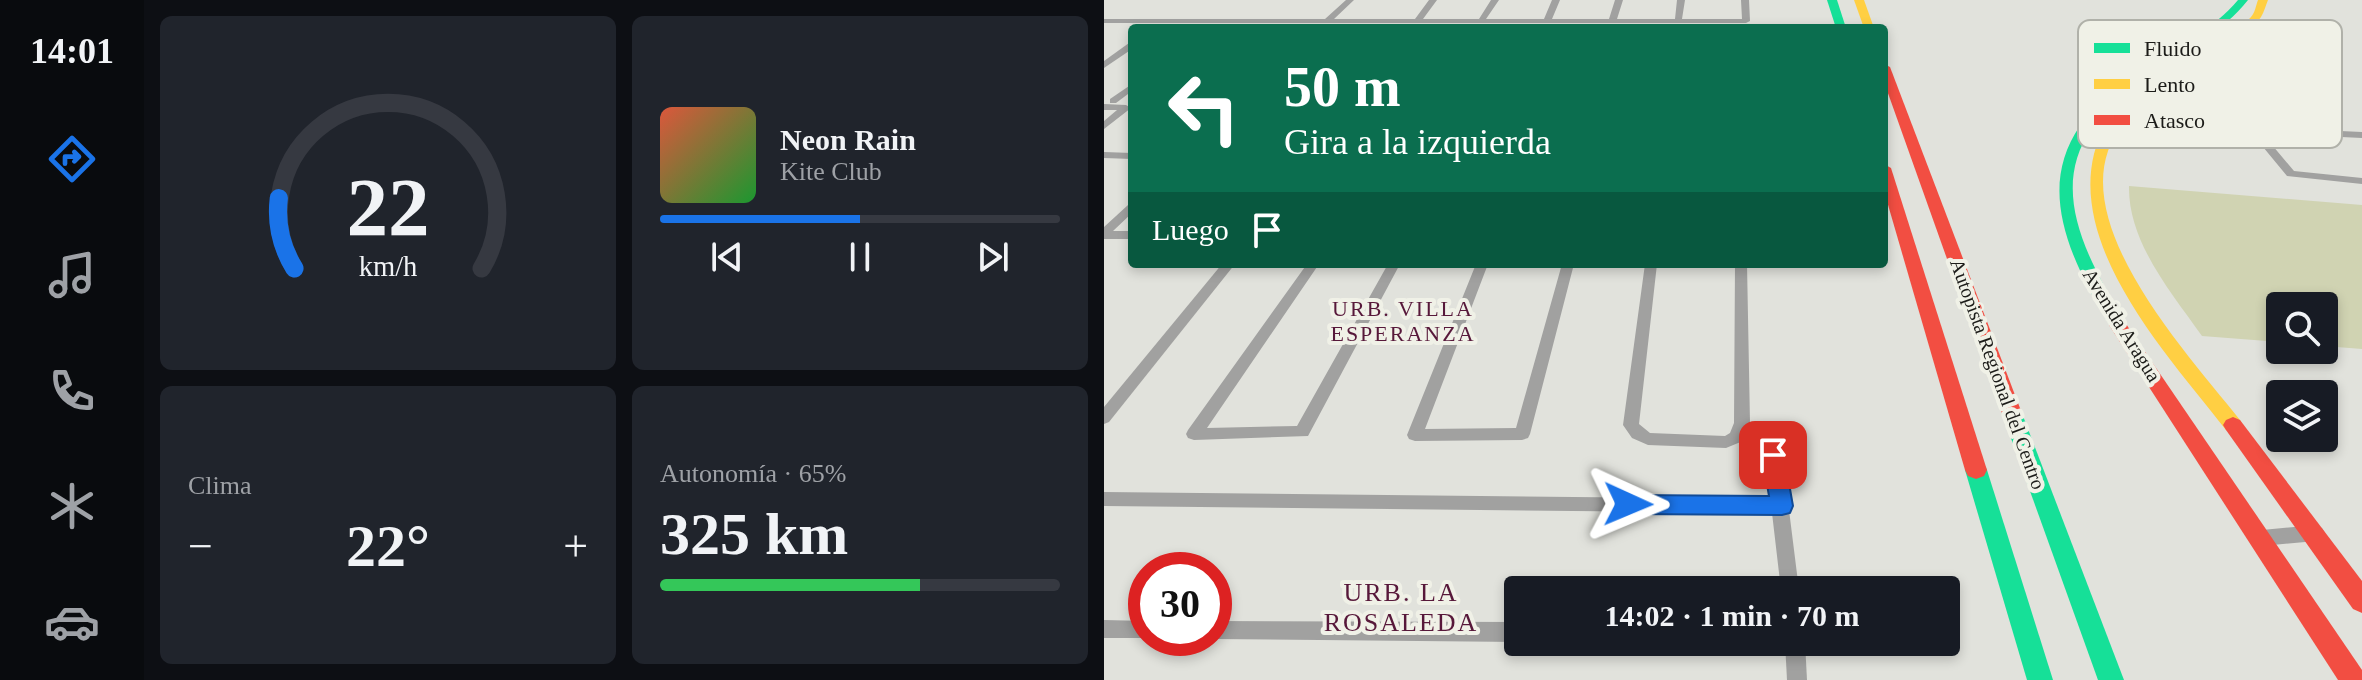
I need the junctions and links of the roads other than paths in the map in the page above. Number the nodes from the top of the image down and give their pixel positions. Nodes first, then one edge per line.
1 (1350, 0) edge
2 (1433, 0) edge
3 (1495, 0) edge
4 (1556, 0) edge
5 (1619, 0) edge
6 (1681, 0) edge
7 (1745, 0) edge
8 (1832, 0) edge
9 (1859, 0) edge
10 (2243, 0) edge
11 (2263, 0) edge
12 (2227, 20) edge
13 (2253, 20) edge
14 (1328, 21) junction
15 (1417, 21) junction
16 (1481, 21) junction
17 (1547, 21) junction
18 (1612, 21) junction
19 (1678, 21) junction
20 (1161, 24) edge
21 (1325, 24) edge
22 (1840, 24) edge
23 (1868, 24) edge
24 (1105, 25) edge
25 (1128, 25) edge
26 (1128, 48) edge
27 (1104, 65) edge
28 (1888, 78) edge
29 (1128, 90) edge
30 (1128, 101) edge
31 (1107, 103) edge
32 (1104, 126) edge
33 (2342, 134) edge
34 (2362, 135) edge
35 (2078, 137) edge
36 (2103, 148) edge
37 (2269, 148) edge
38 (1104, 155) edge
39 (1128, 156) edge
40 (1888, 181) edge
41 (2362, 181) edge
42 (1128, 211) edge
43 (1104, 234) edge
44 (1128, 235) edge
45 (1226, 268) edge
46 (1310, 268) edge
47 (1392, 268) edge
48 (1480, 268) edge
49 (1567, 268) edge
50 (1651, 268) edge
51 (1741, 268) edge
52 (1104, 418) edge
53 (1773, 455) dead end
54 (1104, 499) edge
55 (1782, 506) junction
56 (2316, 533) junction
57 (2262, 538) junction
58 (1789, 576) edge
59 (2362, 601) edge
60 (1104, 629) edge
61 (1128, 630) edge
62 (1232, 630) edge
63 (1504, 632) edge
64 (1796, 656) edge
65 (1797, 680) edge
66 (2040, 680) edge
67 (2111, 680) edge
68 (2353, 680) edge

1 - 14 street
2 - 15 street
3 - 16 street
4 - 17 street
5 - 18 street
6 - 19 street
7 - 19 street
8 - 22 main road
9 - 23 main road
10 - 12 main road, Avenida Aragua
11 - 13 main road, Avenida Aragua
14 - 15 street
14 - 20 street
14 - 21 street
15 - 16 street
16 - 17 street
17 - 18 street
18 - 19 street
24 - 25 street
26 - 27 street
28 - 67 main road, Autopista Regional del Centro
29 - 31 street
30 - 31 street
31 - 32 street
33 - 34 street
35 - 57 main road, Avenida Aragua
36 - 56 main road, Avenida Aragua
37 - 41 street
38 - 39 street
40 - 66 main road
42 - 43 street
43 - 44 street
45 - 52 street
46 - 47 street
48 - 49 street
50 - 51 street
53 - 55 street
54 - 55 street
55 - 58 street
56 - 57 street
56 - 59 main road, Avenida Aragua
57 - 68 main road, Avenida Aragua
60 - 61 street
62 - 63 street
64 - 65 street

